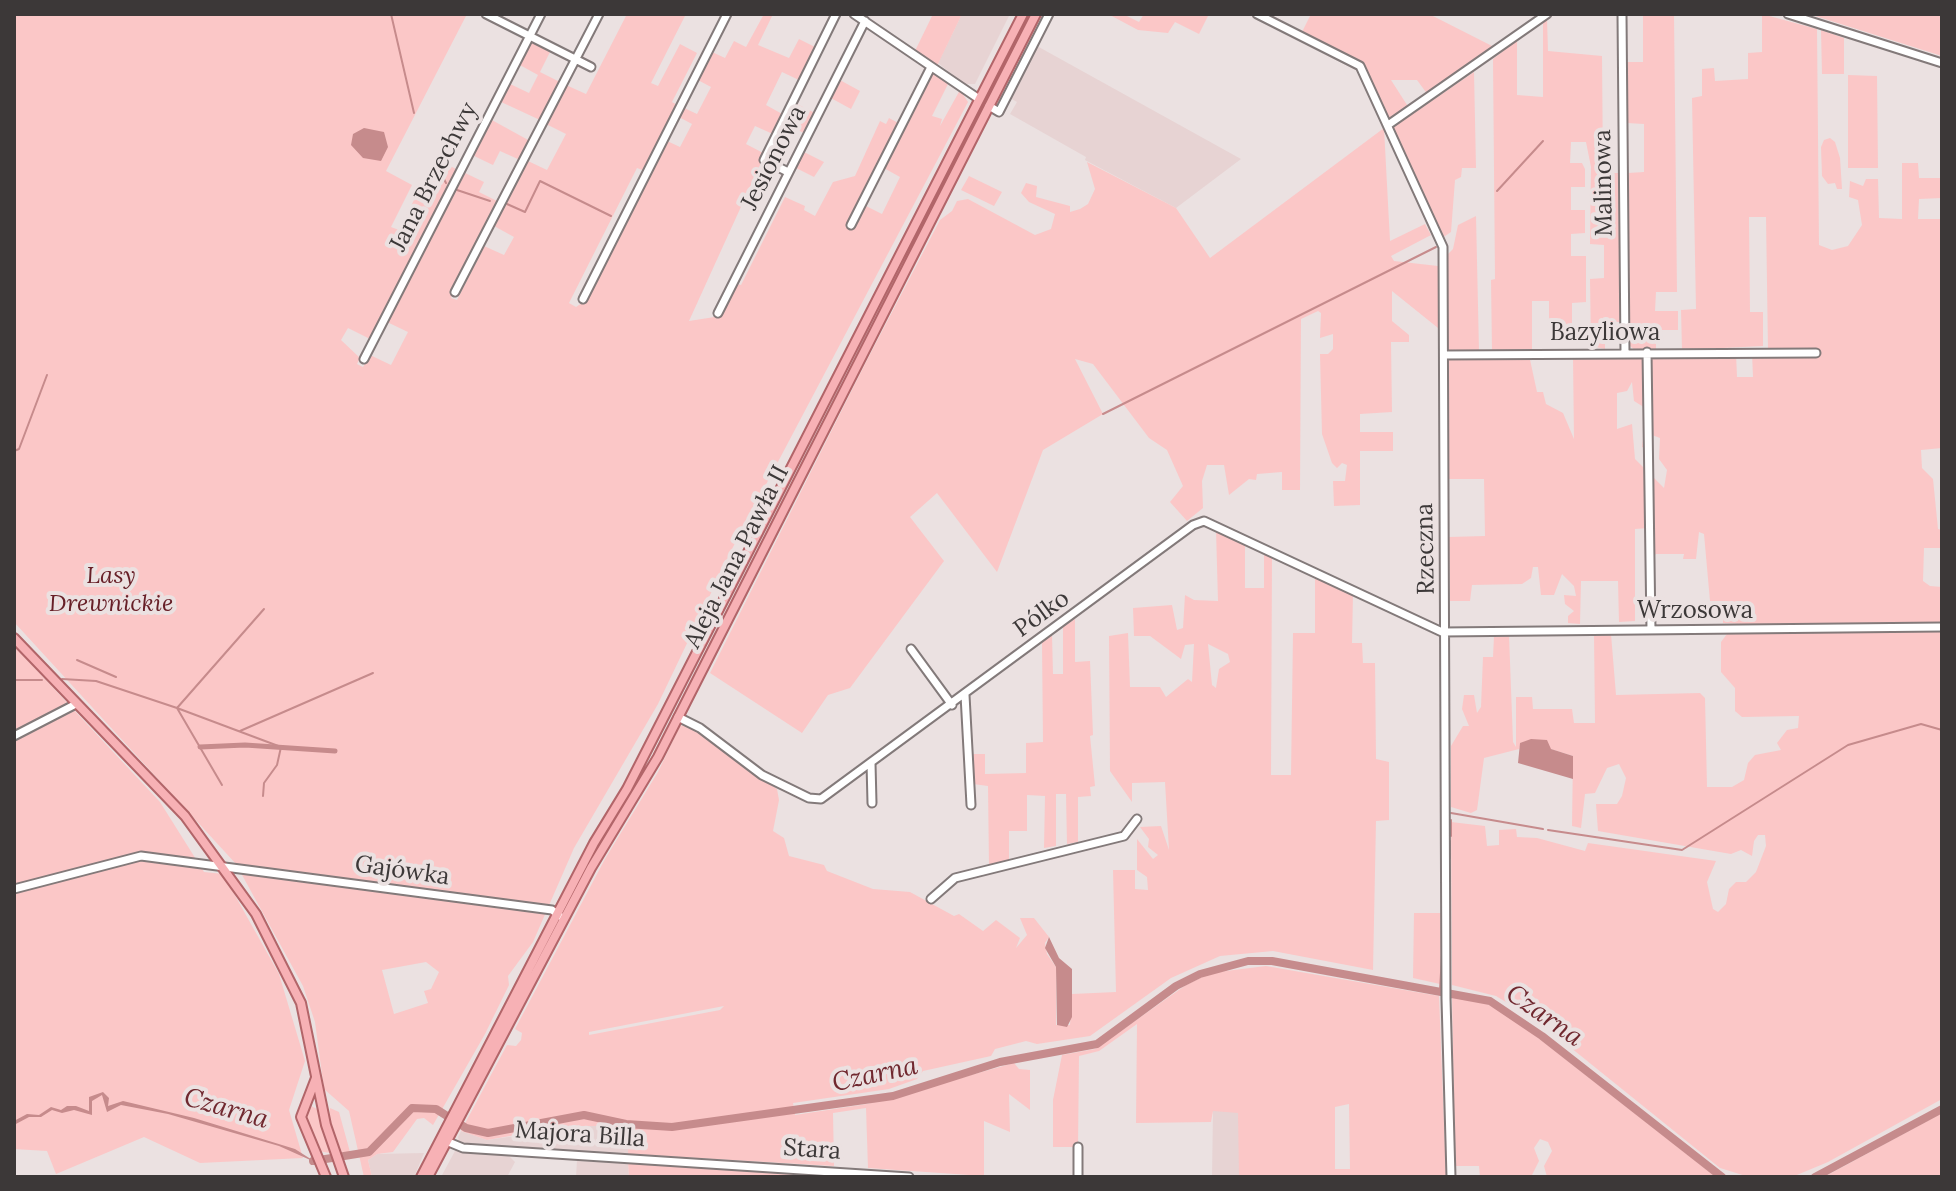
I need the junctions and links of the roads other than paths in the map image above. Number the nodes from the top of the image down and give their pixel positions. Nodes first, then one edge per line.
1 (486, 14) edge
2 (541, 14) edge
3 (599, 14) edge
4 (727, 14) edge
5 (836, 14) edge
6 (854, 14) edge
7 (1023, 14) edge
8 (1036, 14) edge
9 (1049, 14) edge
10 (1257, 14) edge
11 (1547, 14) edge
12 (1622, 14) edge
13 (1788, 14) edge
14 (865, 21) junction
15 (530, 35) junction
16 (575, 59) junction
17 (1942, 63) edge
18 (591, 67) dead end
19 (931, 67) junction
20 (994, 95) junction
21 (979, 99) junction
22 (989, 106) junction
23 (984, 116) junction
24 (1388, 125) junction
25 (788, 172) junction
26 (851, 225) dead end
27 (455, 292) dead end
28 (583, 299) dead end
29 (718, 313) dead end
30 (1625, 352) junction
31 (1647, 352) junction
32 (1816, 353) dead end
33 (1444, 355) junction
34 (364, 359) dead end
35 (1942, 627) edge
36 (1651, 630) junction
37 (1447, 632) junction
38 (14, 638) edge
39 (911, 649) dead end
40 (965, 695) junction
41 (76, 704) junction
42 (952, 705) junction
43 (678, 717) junction
44 (14, 736) edge
45 (871, 763) junction
46 (872, 803) dead end
47 (971, 805) dead end
48 (1137, 819) dead end
49 (225, 868) junction
50 (14, 889) edge
51 (568, 892) junction
52 (931, 899) dead end
53 (543, 910) junction
54 (558, 912) junction
55 (561, 926) junction
56 (550, 928) junction
57 (317, 1074) junction
58 (322, 1103) junction
59 (304, 1104) junction
60 (458, 1111) junction
61 (451, 1126) junction
62 (446, 1141) junction
63 (1078, 1147) dead end
64 (712, 1164) joint
65 (325, 1173) edge
66 (344, 1177) edge
67 (421, 1177) edge
68 (428, 1177) edge
69 (909, 1177) edge
70 (1078, 1177) edge
71 (1451, 1177) edge

1 - 15 street
2 - 15 street, Jana Brzechwy
3 - 16 street
4 - 28 street
5 - 25 street
6 - 14 street
7 - 21 main road, Aleja Jana Pawła II
8 - 20 main road, Aleja Jana Pawła II
9 - 22 street
10 - 24 street, Rzeczna
11 - 24 street
12 - 30 street, Malinowa
13 - 17 street
14 - 19 street
14 - 25 street, Jesionowa
15 - 16 street
15 - 34 street, Jana Brzechwy
16 - 18 street
16 - 27 street
19 - 21 street
19 - 26 street
20 - 21 street
20 - 22 main road, Aleja Jana Pawła II
21 - 23 street
21 - 51 main road, Aleja Jana Pawła II
22 - 23 main road, Aleja Jana Pawła II
23 - 43 main road, Aleja Jana Pawła II
24 - 33 street, Rzeczna
25 - 29 street, Jesionowa
30 - 31 street, Bazyliowa
30 - 33 street, Bazyliowa
31 - 32 street, Bazyliowa
31 - 36 street
33 - 37 street, Rzeczna
35 - 36 street, Wrzosowa
36 - 37 street, Wrzosowa
37 - 40 street, Pólko
37 - 71 street, Rzeczna
38 - 41 main road
39 - 42 street
40 - 42 street, Pólko
40 - 47 street
41 - 44 street
41 - 49 main road
42 - 45 street, Pólko
43 - 45 street, Pólko
43 - 55 main road, Aleja Jana Pawła II
45 - 46 street
48 - 52 street
49 - 50 street, Gajówka
49 - 53 street, Gajówka
49 - 57 main road
51 - 53 street
51 - 54 main road, Aleja Jana Pawła II
53 - 54 street, Gajówka
53 - 56 street
54 - 55 street
54 - 56 main road, Aleja Jana Pawła II
55 - 60 main road, Aleja Jana Pawła II
56 - 60 main road, Aleja Jana Pawła II
57 - 58 main road
57 - 59 main road
58 - 59 main road
58 - 66 main road
59 - 65 main road
60 - 61 main road
61 - 62 main road
61 - 67 main road
62 - 64 street, Majora Billa
62 - 68 main road
63 - 70 street
64 - 69 street, Stara

